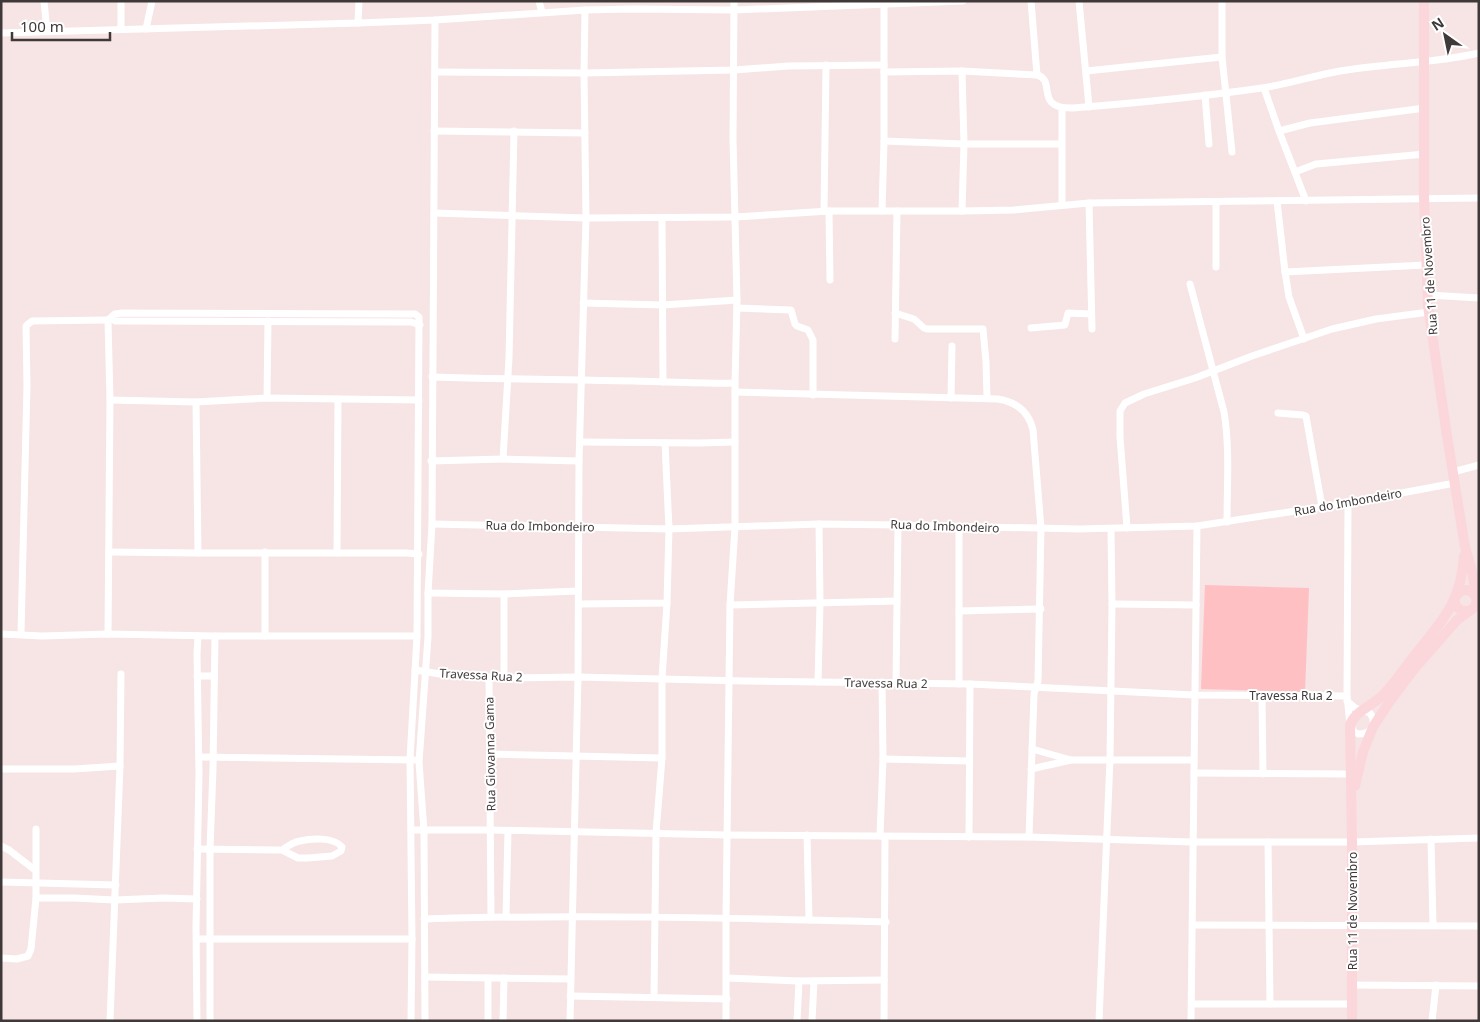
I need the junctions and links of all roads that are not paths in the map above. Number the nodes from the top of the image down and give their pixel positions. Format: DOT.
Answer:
graph roads {
  1 [pos="44,1"];
  2 [pos="121,1"];
  3 [pos="152,1"];
  4 [pos="360,1"];
  5 [pos="539,1"];
  6 [pos="734,1"];
  7 [pos="963,1"];
  8 [pos="1031,1"];
  9 [pos="1079,1"];
  10 [pos="1222,1"];
  11 [pos="1424,1"];
  12 [pos="920,2"];
  13 [pos="842,4"];
  14 [pos="633,5"];
  15 [pos="884,5"];
  16 [pos="585,10"];
  17 [pos="734,10"];
  18 [pos="542,12"];
  19 [pos="435,20"];
  20 [pos="358,23"];
  21 [pos="122,28"];
  22 [pos="146,29"];
  23 [pos="47,31"];
  24 [pos="1,33"];
  25 [pos="1479,53"];
  26 [pos="1222,57"];
  27 [pos="1425,61"];
  28 [pos="826,65"];
  29 [pos="884,69"];
  30 [pos="734,70"];
  31 [pos="962,71"];
  32 [pos="435,72"];
  33 [pos="1086,72"];
  34 [pos="584,73"];
  35 [pos="1037,75"];
  36 [pos="1264,88"];
  37 [pos="1227,93"];
  38 [pos="1205,95"];
  39 [pos="1089,107"];
  40 [pos="1425,108"];
  41 [pos="1062,109"];
  42 [pos="434,131"];
  43 [pos="514,131"];
  44 [pos="1279,131"];
  45 [pos="585,133"];
  46 [pos="884,141"];
  47 [pos="964,144"];
  48 [pos="1061,144"];
  49 [pos="1209,144"];
  50 [pos="1232,152"];
  51 [pos="1425,154"];
  52 [pos="1295,172"];
  53 [pos="1424,198"];
  54 [pos="1479,198"];
  55 [pos="1306,200"];
  56 [pos="1276,201"];
  57 [pos="1216,202"];
  58 [pos="1089,203"];
  59 [pos="1062,205"];
  60 [pos="826,211"];
  61 [pos="882,211"];
  62 [pos="897,211"];
  63 [pos="962,211"];
  64 [pos="434,213"];
  65 [pos="512,216"];
  66 [pos="736,217"];
  67 [pos="586,218"];
  68 [pos="662,218"];
  69 [pos="1426,265"];
  70 [pos="1216,267"];
  71 [pos="1285,272"];
  72 [pos="830,280"];
  73 [pos="1190,284"];
  74 [pos="1428,295"];
  75 [pos="1479,298"];
  76 [pos="582,303"];
  77 [pos="737,304"];
  78 [pos="663,305"];
  79 [pos="1429,312"];
  80 [pos="894,313"];
  81 [pos="1091,314"];
  82 [pos="110,319"];
  83 [pos="268,322"];
  84 [pos="420,325"];
  85 [pos="1031,328"];
  86 [pos="1092,329"];
  87 [pos="1304,339"];
  88 [pos="895,340"];
  89 [pos="952,346"];
  90 [pos="1213,371"];
  91 [pos="432,377"];
  92 [pos="508,380"];
  93 [pos="582,380"];
  94 [pos="663,382"];
  95 [pos="735,383"];
  96 [pos="735,392"];
  97 [pos="813,395"];
  98 [pos="267,398"];
  99 [pos="338,398"];
  100 [pos="951,398"];
  101 [pos="987,398"];
  102 [pos="110,400"];
  103 [pos="419,400"];
  104 [pos="196,402"];
  105 [pos="1278,413"];
  106 [pos="580,442"];
  107 [pos="735,442"];
  108 [pos="665,443"];
  109 [pos="503,459"];
  110 [pos="431,461"];
  111 [pos="579,461"];
  112 [pos="1479,465"];
  113 [pos="1453,472"];
  114 [pos="1454,482"];
  115 [pos="1348,503"];
  116 [pos="1322,507"];
  117 [pos="1227,522"];
  118 [pos="432,524"];
  119 [pos="819,524"];
  120 [pos="898,525"];
  121 [pos="578,526"];
  122 [pos="1197,526"];
  123 [pos="959,527"];
  124 [pos="735,528"];
  125 [pos="1042,528"];
  126 [pos="1127,528"];
  127 [pos="669,529"];
  128 [pos="1111,529"];
  129 [pos="1465,548"];
  130 [pos="109,552"];
  131 [pos="264,552"];
  132 [pos="198,553"];
  133 [pos="338,553"];
  134 [pos="419,554"];
  135 [pos="578,591"];
  136 [pos="428,593"];
  137 [pos="504,594"];
  138 [pos="1456,598"];
  139 [pos="898,601"];
  140 [pos="668,603"];
  141 [pos="820,603"];
  142 [pos="579,604"];
  143 [pos="1112,604"];
  144 [pos="1196,604"];
  145 [pos="730,605"];
  146 [pos="1475,606"];
  147 [pos="1041,609"];
  148 [pos="959,611"];
  149 [pos="1,634"];
  150 [pos="21,634"];
  151 [pos="108,634"];
  152 [pos="198,636"];
  153 [pos="215,636"];
  154 [pos="265,636"];
  155 [pos="418,636"];
  156 [pos="415,670"];
  157 [pos="426,672"];
  158 [pos="121,674"];
  159 [pos="197,676"];
  160 [pos="214,676"];
  161 [pos="578,677"];
  162 [pos="489,678"];
  163 [pos="504,678"];
  164 [pos="662,678"];
  165 [pos="729,681"];
  166 [pos="818,682"];
  167 [pos="882,682"];
  168 [pos="896,682"];
  169 [pos="959,684"];
  170 [pos="970,684"];
  171 [pos="1036,688"];
  172 [pos="1110,690"];
  173 [pos="1194,694"];
  174 [pos="1262,696"];
  175 [pos="1347,698"];
  176 [pos="1364,710"];
  177 [pos="1350,725"];
  178 [pos="1373,727"];
  179 [pos="1032,749"];
  180 [pos="490,754"];
  181 [pos="576,756"];
  182 [pos="199,757"];
  183 [pos="213,757"];
  184 [pos="662,758"];
  185 [pos="410,759"];
  186 [pos="883,759"];
  187 [pos="1110,759"];
  188 [pos="1071,760"];
  189 [pos="1194,760"];
  190 [pos="419,762"];
  191 [pos="969,762"];
  192 [pos="120,766"];
  193 [pos="1031,769"];
  194 [pos="1,770"];
  195 [pos="1194,773"];
  196 [pos="1263,774"];
  197 [pos="1350,774"];
  198 [pos="1351,802"];
  199 [pos="36,829"];
  200 [pos="411,830"];
  201 [pos="491,830"];
  202 [pos="424,831"];
  203 [pos="508,831"];
  204 [pos="573,832"];
  205 [pos="656,833"];
  206 [pos="727,835"];
  207 [pos="807,835"];
  208 [pos="883,836"];
  209 [pos="969,836"];
  210 [pos="1029,837"];
  211 [pos="1479,838"];
  212 [pos="1106,839"];
  213 [pos="1431,839"];
  214 [pos="1192,842"];
  215 [pos="1268,842"];
  216 [pos="1352,842"];
  217 [pos="1,846"];
  218 [pos="210,849"];
  219 [pos="197,850"];
  220 [pos="282,850"];
  221 [pos="35,870"];
  222 [pos="1,882"];
  223 [pos="36,882"];
  224 [pos="116,885"];
  225 [pos="36,898"];
  226 [pos="115,900"];
  227 [pos="197,900"];
  228 [pos="572,916"];
  229 [pos="655,916"];
  230 [pos="491,917"];
  231 [pos="506,917"];
  232 [pos="424,919"];
  233 [pos="726,919"];
  234 [pos="808,920"];
  235 [pos="886,922"];
  236 [pos="1192,925"];
  237 [pos="1433,925"];
  238 [pos="1269,926"];
  239 [pos="1352,926"];
  240 [pos="1479,926"];
  241 [pos="196,939"];
  242 [pos="412,939"];
  243 [pos="210,940"];
  244 [pos="1,958"];
  245 [pos="425,977"];
  246 [pos="488,978"];
  247 [pos="504,978"];
  248 [pos="727,978"];
  249 [pos="570,979"];
  250 [pos="884,980"];
  251 [pos="799,981"];
  252 [pos="814,981"];
  253 [pos="1352,985"];
  254 [pos="1436,985"];
  255 [pos="1479,986"];
  256 [pos="570,996"];
  257 [pos="654,997"];
  258 [pos="727,999"];
  259 [pos="1192,1004"];
  260 [pos="1270,1004"];
  261 [pos="1352,1004"];
  262 [pos="110,1021"];
  263 [pos="198,1021"];
  264 [pos="210,1021"];
  265 [pos="411,1021"];
  266 [pos="425,1021"];
  267 [pos="488,1021"];
  268 [pos="503,1021"];
  269 [pos="570,1021"];
  270 [pos="726,1021"];
  271 [pos="797,1021"];
  272 [pos="812,1021"];
  273 [pos="884,1021"];
  274 [pos="1099,1021"];
  275 [pos="1191,1021"];
  276 [pos="1352,1021"];
  277 [pos="1432,1021"];
  1 -- 23 [label="street"];
  2 -- 21 [label="street"];
  3 -- 22 [label="street"];
  4 -- 20 [label="street"];
  5 -- 18 [label="street"];
  6 -- 17 [label="street"];
  7 -- 12 [label="street"];
  8 -- 35 [label="street"];
  9 -- 33 [label="street"];
  10 -- 26 [label="street"];
  11 -- 27 [label="main road, Rua 11 de Novembro"];
  12 -- 15 [label="street"];
  13 -- 15 [label="street"];
  13 -- 17 [label="street"];
  14 -- 16 [label="street"];
  14 -- 17 [label="street"];
  15 -- 29 [label="street"];
  16 -- 18 [label="street"];
  16 -- 34 [label="street"];
  17 -- 30 [label="street"];
  18 -- 19 [label="street"];
  19 -- 20 [label="street"];
  19 -- 32 [label="street"];
  20 -- 22 [label="street"];
  21 -- 22 [label="street"];
  21 -- 23 [label="street"];
  23 -- 24 [label="street"];
  25 -- 27 [label="street"];
  26 -- 33 [label="street"];
  26 -- 37 [label="street"];
  27 -- 36 [label="street"];
  27 -- 40 [label="main road, Rua 11 de Novembro"];
  28 -- 29 [label="street"];
  28 -- 30 [label="street"];
  28 -- 60 [label="street"];
  29 -- 31 [label="street"];
  29 -- 46 [label="street"];
  30 -- 34 [label="street"];
  30 -- 66 [label="street"];
  31 -- 35 [label="street"];
  31 -- 47 [label="street"];
  32 -- 34 [label="street"];
  32 -- 42 [label="street"];
  33 -- 39 [label="street"];
  34 -- 45 [label="street"];
  35 -- 41 [label="street"];
  36 -- 37 [label="street"];
  36 -- 44 [label="street"];
  37 -- 38 [label="street"];
  37 -- 50 [label="street"];
  38 -- 39 [label="street"];
  38 -- 49 [label="street"];
  39 -- 41 [label="street"];
  40 -- 44 [label="street"];
  40 -- 51 [label="main road, Rua 11 de Novembro"];
  41 -- 48 [label="street"];
  42 -- 43 [label="street"];
  42 -- 64 [label="street"];
  43 -- 45 [label="street"];
  43 -- 65 [label="street"];
  44 -- 52 [label="street"];
  45 -- 67 [label="street"];
  46 -- 47 [label="street"];
  46 -- 61 [label="street"];
  47 -- 48 [label="street"];
  47 -- 63 [label="street"];
  48 -- 59 [label="street"];
  51 -- 52 [label="street"];
  51 -- 53 [label="main road, Rua 11 de Novembro"];
  52 -- 55 [label="street"];
  53 -- 54 [label="street"];
  53 -- 55 [label="street"];
  53 -- 69 [label="main road, Rua 11 de Novembro"];
  55 -- 56 [label="street"];
  56 -- 57 [label="street"];
  56 -- 71 [label="street"];
  57 -- 58 [label="street"];
  57 -- 70 [label="street"];
  58 -- 59 [label="street"];
  58 -- 81 [label="street"];
  59 -- 63 [label="street"];
  60 -- 61 [label="street"];
  60 -- 66 [label="street"];
  60 -- 72 [label="street"];
  61 -- 62 [label="street"];
  62 -- 63 [label="street"];
  62 -- 80 [label="street"];
  64 -- 65 [label="street"];
  64 -- 91 [label="street"];
  65 -- 67 [label="street"];
  65 -- 92 [label="street"];
  66 -- 68 [label="street"];
  66 -- 77 [label="street"];
  67 -- 68 [label="street"];
  67 -- 76 [label="street"];
  68 -- 78 [label="street"];
  69 -- 71 [label="street"];
  69 -- 74 [label="main road, Rua 11 de Novembro"];
  71 -- 87 [label="street"];
  73 -- 90 [label="street"];
  74 -- 75 [label="street"];
  74 -- 79 [label="main road, Rua 11 de Novembro"];
  76 -- 78 [label="street"];
  76 -- 93 [label="street"];
  77 -- 78 [label="street"];
  77 -- 95 [label="street"];
  77 -- 97 [label="street"];
  78 -- 94 [label="street"];
  79 -- 87 [label="street"];
  79 -- 113 [label="main road, Rua 11 de Novembro"];
  80 -- 88 [label="street"];
  80 -- 101 [label="street"];
  81 -- 85 [label="street"];
  81 -- 86 [label="street"];
  82 -- 83 [label="street"];
  82 -- 84 [label="street"];
  82 -- 102 [label="street"];
  82 -- 150 [label="street"];
  83 -- 84 [label="street"];
  83 -- 98 [label="street"];
  84 -- 103 [label="street"];
  87 -- 90 [label="street"];
  89 -- 100 [label="street"];
  90 -- 117 [label="street"];
  90 -- 126 [label="street"];
  91 -- 92 [label="street"];
  91 -- 110 [label="street"];
  92 -- 93 [label="street"];
  92 -- 109 [label="street"];
  93 -- 94 [label="street"];
  93 -- 106 [label="street"];
  94 -- 95 [label="street"];
  95 -- 96 [label="street"];
  96 -- 97 [label="street"];
  96 -- 107 [label="street"];
  97 -- 100 [label="street"];
  98 -- 99 [label="street"];
  98 -- 104 [label="street"];
  99 -- 103 [label="street"];
  99 -- 133 [label="street"];
  100 -- 101 [label="street"];
  101 -- 125 [label="street"];
  102 -- 104 [label="street"];
  102 -- 130 [label="street"];
  103 -- 134 [label="street"];
  104 -- 132 [label="street"];
  105 -- 116 [label="street"];
  106 -- 108 [label="street"];
  106 -- 111 [label="street"];
  107 -- 108 [label="street"];
  107 -- 124 [label="street"];
  108 -- 127 [label="street"];
  109 -- 110 [label="street"];
  109 -- 111 [label="street"];
  110 -- 118 [label="street"];
  111 -- 121 [label="street"];
  112 -- 113 [label="street"];
  113 -- 114 [label="main road, Rua 11 de Novembro"];
  114 -- 115 [label="street, Rua do Imbondeiro"];
  114 -- 129 [label="main road, Rua 11 de Novembro"];
  115 -- 116 [label="street, Rua do Imbondeiro"];
  115 -- 175 [label="street"];
  116 -- 117 [label="street, Rua do Imbondeiro"];
  117 -- 122 [label="street, Rua do Imbondeiro"];
  118 -- 121 [label="street, Rua do Imbondeiro"];
  118 -- 136 [label="street"];
  119 -- 120 [label="street, Rua do Imbondeiro"];
  119 -- 124 [label="street, Rua do Imbondeiro"];
  119 -- 141 [label="street"];
  120 -- 123 [label="street, Rua do Imbondeiro"];
  120 -- 139 [label="street"];
  121 -- 127 [label="street, Rua do Imbondeiro"];
  121 -- 135 [label="street"];
  122 -- 126 [label="street, Rua do Imbondeiro"];
  122 -- 144 [label="street"];
  123 -- 125 [label="street, Rua do Imbondeiro"];
  123 -- 148 [label="street"];
  124 -- 127 [label="street, Rua do Imbondeiro"];
  124 -- 145 [label="street"];
  125 -- 128 [label="street, Rua do Imbondeiro"];
  125 -- 147 [label="street"];
  126 -- 128 [label="street, Rua do Imbondeiro"];
  127 -- 140 [label="street"];
  128 -- 143 [label="street"];
  129 -- 138 [label="main road, Rua 11 de Novembro"];
  129 -- 146 [label="main road, Rua 11 de Novembro"];
  130 -- 132 [label="street"];
  130 -- 151 [label="street"];
  131 -- 132 [label="street"];
  131 -- 133 [label="street"];
  131 -- 154 [label="street"];
  133 -- 134 [label="street"];
  134 -- 155 [label="street"];
  135 -- 137 [label="street"];
  135 -- 142 [label="street"];
  136 -- 137 [label="street"];
  136 -- 157 [label="street"];
  137 -- 163 [label="street"];
  138 -- 146 [label="main road"];
  138 -- 146 [label="main road"];
  138 -- 176 [label="main road, Rua 11 de Novembro"];
  139 -- 141 [label="street"];
  139 -- 168 [label="street"];
  140 -- 142 [label="street"];
  140 -- 164 [label="street"];
  141 -- 145 [label="street"];
  141 -- 166 [label="street"];
  142 -- 161 [label="street"];
  143 -- 144 [label="street"];
  143 -- 172 [label="street"];
  144 -- 173 [label="street"];
  145 -- 165 [label="street"];
  146 -- 178 [label="main road, Rua 11 de Novembro"];
  147 -- 148 [label="street"];
  147 -- 171 [label="street"];
  148 -- 169 [label="street"];
  149 -- 150 [label="street"];
  150 -- 151 [label="street"];
  151 -- 152 [label="street"];
  152 -- 153 [label="street"];
  152 -- 159 [label="street"];
  153 -- 154 [label="street"];
  153 -- 160 [label="street"];
  154 -- 155 [label="street"];
  155 -- 156 [label="street"];
  156 -- 157 [label="street, Travessa Rua 2"];
  156 -- 185 [label="street"];
  157 -- 162 [label="street, Travessa Rua 2"];
  157 -- 190 [label="street"];
  158 -- 192 [label="street"];
  159 -- 160 [label="street"];
  159 -- 182 [label="street"];
  160 -- 183 [label="street"];
  161 -- 163 [label="street, Travessa Rua 2"];
  161 -- 164 [label="street, Travessa Rua 2"];
  161 -- 181 [label="street"];
  162 -- 163 [label="street, Travessa Rua 2"];
  162 -- 180 [label="street, Rua Giovanna Gama"];
  164 -- 165 [label="street, Travessa Rua 2"];
  164 -- 184 [label="street"];
  165 -- 166 [label="street, Travessa Rua 2"];
  165 -- 206 [label="street"];
  166 -- 167 [label="street, Travessa Rua 2"];
  167 -- 168 [label="street, Travessa Rua 2"];
  167 -- 186 [label="street"];
  168 -- 169 [label="street, Travessa Rua 2"];
  169 -- 170 [label="street, Travessa Rua 2"];
  170 -- 171 [label="street, Travessa Rua 2"];
  170 -- 191 [label="street"];
  171 -- 172 [label="street, Travessa Rua 2"];
  171 -- 179 [label="street"];
  172 -- 173 [label="street, Travessa Rua 2"];
  172 -- 187 [label="street"];
  173 -- 174 [label="street, Travessa Rua 2"];
  173 -- 189 [label="street"];
  174 -- 175 [label="street, Travessa Rua 2"];
  174 -- 196 [label="street"];
  175 -- 176 [label="street"];
  175 -- 177 [label="street"];
  176 -- 177 [label="main road, Rua 11 de Novembro"];
  176 -- 178 [label="street"];
  177 -- 178 [label="street"];
  177 -- 197 [label="main road, Rua 11 de Novembro"];
  178 -- 198 [label="main road, Rua 11 de Novembro"];
  179 -- 188 [label="street"];
  179 -- 193 [label="street"];
  180 -- 181 [label="street"];
  180 -- 201 [label="street, Rua Giovanna Gama"];
  181 -- 184 [label="street"];
  181 -- 204 [label="street"];
  182 -- 183 [label="street"];
  182 -- 219 [label="street"];
  183 -- 185 [label="street"];
  183 -- 218 [label="street"];
  184 -- 205 [label="street"];
  185 -- 190 [label="street"];
  185 -- 200 [label="street"];
  186 -- 191 [label="street"];
  186 -- 208 [label="street"];
  187 -- 188 [label="street"];
  187 -- 189 [label="street"];
  187 -- 212 [label="street"];
  188 -- 193 [label="street"];
  189 -- 195 [label="street"];
  190 -- 202 [label="street"];
  191 -- 209 [label="street"];
  192 -- 194 [label="street"];
  192 -- 224 [label="street"];
  193 -- 210 [label="street"];
  195 -- 196 [label="street"];
  195 -- 214 [label="street"];
  196 -- 197 [label="street"];
  197 -- 198 [label="main road, Rua 11 de Novembro"];
  198 -- 216 [label="main road, Rua 11 de Novembro"];
  199 -- 221 [label="street"];
  200 -- 202 [label="street"];
  200 -- 242 [label="street"];
  201 -- 202 [label="street"];
  201 -- 203 [label="street"];
  201 -- 230 [label="street, Rua Giovanna Gama"];
  202 -- 232 [label="street"];
  203 -- 204 [label="street"];
  203 -- 231 [label="street"];
  204 -- 205 [label="street"];
  204 -- 228 [label="street"];
  205 -- 206 [label="street"];
  205 -- 229 [label="street"];
  206 -- 207 [label="street"];
  206 -- 233 [label="street"];
  207 -- 208 [label="street"];
  207 -- 234 [label="street"];
  208 -- 209 [label="street"];
  208 -- 235 [label="street"];
  209 -- 210 [label="street"];
  210 -- 212 [label="street"];
  211 -- 213 [label="street"];
  212 -- 214 [label="street"];
  212 -- 274 [label="street"];
  213 -- 216 [label="street"];
  213 -- 237 [label="street"];
  214 -- 215 [label="street"];
  214 -- 236 [label="street"];
  215 -- 216 [label="street"];
  215 -- 238 [label="street"];
  216 -- 239 [label="main road, Rua 11 de Novembro"];
  217 -- 221 [label="street"];
  218 -- 219 [label="street"];
  218 -- 220 [label="street"];
  218 -- 243 [label="street"];
  219 -- 227 [label="street"];
  220 -- 220 [label="street"];
  221 -- 223 [label="street"];
  222 -- 223 [label="street"];
  223 -- 224 [label="street"];
  223 -- 225 [label="street"];
  224 -- 226 [label="street"];
  225 -- 226 [label="street"];
  225 -- 244 [label="street"];
  226 -- 227 [label="street"];
  226 -- 262 [label="street"];
  227 -- 241 [label="street"];
  228 -- 229 [label="street"];
  228 -- 231 [label="street"];
  228 -- 249 [label="street"];
  229 -- 233 [label="street"];
  229 -- 257 [label="street"];
  230 -- 231 [label="street"];
  230 -- 232 [label="street"];
  232 -- 245 [label="street"];
  233 -- 234 [label="street"];
  233 -- 248 [label="street"];
  234 -- 235 [label="street"];
  235 -- 250 [label="street"];
  236 -- 238 [label="street"];
  236 -- 259 [label="street"];
  237 -- 239 [label="street"];
  237 -- 240 [label="street"];
  238 -- 239 [label="street"];
  238 -- 260 [label="street"];
  239 -- 253 [label="main road, Rua 11 de Novembro"];
  241 -- 243 [label="street"];
  241 -- 263 [label="street"];
  242 -- 243 [label="street"];
  242 -- 265 [label="street"];
  243 -- 264 [label="street"];
  245 -- 246 [label="street"];
  245 -- 266 [label="street"];
  246 -- 247 [label="street"];
  246 -- 267 [label="street"];
  247 -- 249 [label="street"];
  247 -- 268 [label="street"];
  248 -- 251 [label="street"];
  248 -- 258 [label="street"];
  249 -- 256 [label="street"];
  250 -- 252 [label="street"];
  250 -- 273 [label="street"];
  251 -- 252 [label="street"];
  251 -- 271 [label="street"];
  252 -- 272 [label="street"];
  253 -- 254 [label="street"];
  253 -- 261 [label="main road, Rua 11 de Novembro"];
  254 -- 255 [label="street"];
  254 -- 277 [label="street"];
  256 -- 257 [label="street"];
  256 -- 269 [label="street"];
  257 -- 258 [label="street"];
  258 -- 270 [label="street"];
  259 -- 260 [label="street"];
  259 -- 275 [label="street"];
  260 -- 261 [label="street"];
  261 -- 276 [label="main road, Rua 11 de Novembro"];
}
